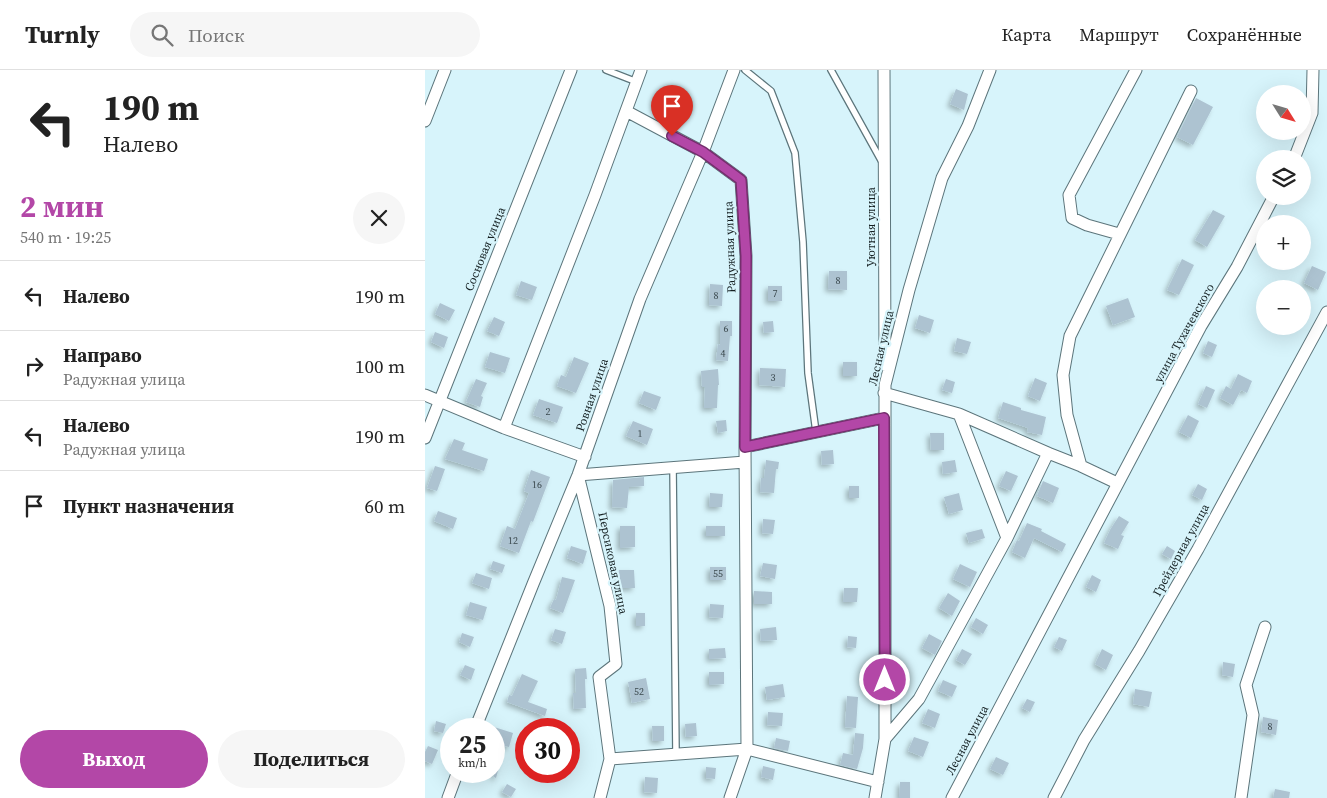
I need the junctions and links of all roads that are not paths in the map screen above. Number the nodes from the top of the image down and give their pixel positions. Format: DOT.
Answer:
graph roads {
  1 [pos="445,70"];
  2 [pos="571,70"];
  3 [pos="606,70"];
  4 [pos="641,70"];
  5 [pos="734,70"];
  6 [pos="745,70"];
  7 [pos="831,70"];
  8 [pos="884,70"];
  9 [pos="990,70"];
  10 [pos="1136,70"];
  11 [pos="1313,70"];
  12 [pos="637,82"];
  13 [pos="1191,91"];
  14 [pos="626,111"];
  15 [pos="425,121"];
  16 [pos="1298,150"];
  17 [pos="703,152"];
  18 [pos="885,166"];
  19 [pos="1269,205"];
  20 [pos="1119,234"];
  21 [pos="1327,312"];
  22 [pos="885,389"];
  23 [pos="425,395"];
  24 [pos="440,401"];
  25 [pos="959,414"];
  26 [pos="884,418"];
  27 [pos="504,428"];
  28 [pos="816,432"];
  29 [pos="425,438"];
  30 [pos="745,447"];
  31 [pos="1048,453"];
  32 [pos="585,457"];
  33 [pos="745,462"];
  34 [pos="1081,466"];
  35 [pos="673,467"];
  36 [pos="578,475"];
  37 [pos="1117,483"];
  38 [pos="1007,538"];
  39 [pos="1265,627"];
  40 [pos="479,718"];
  41 [pos="885,740"];
  42 [pos="747,749"];
  43 [pos="676,754"];
  44 [pos="610,759"];
  45 [pos="878,782"];
  46 [pos="454,783"];
  47 [pos="448,798"];
  48 [pos="600,798"];
  49 [pos="730,798"];
  50 [pos="875,798"];
  51 [pos="952,798"];
  52 [pos="1054,798"];
  53 [pos="1241,798"];
  1 -- 15 [label="street"];
  2 -- 24 [label="street, Сосновая улица"];
  3 -- 12 [label="lane"];
  4 -- 12 [label="street"];
  5 -- 17 [label="street, Ровная улица"];
  6 -- 28 [label="lane"];
  7 -- 18 [label="lane"];
  8 -- 18 [label="street, Уютная улица"];
  9 -- 22 [label="street, Лесная улица"];
  10 -- 20 [label="street"];
  11 -- 16 [label="street"];
  12 -- 14 [label="street"];
  13 -- 20 [label="street"];
  14 -- 17 [label="street, Радужная улица"];
  14 -- 27 [label="street"];
  17 -- 30 [label="street, Радужная улица"];
  17 -- 32 [label="street, Ровная улица"];
  18 -- 22 [label="street, Уютная улица"];
  19 -- 37 [label="street, улица Тухачевского"];
  20 -- 34 [label="street"];
  21 -- 52 [label="street, Грейдерная улица"];
  22 -- 25 [label="street"];
  22 -- 26 [label="street, Лесная улица"];
  23 -- 24 [label="street"];
  24 -- 27 [label="street"];
  24 -- 29 [label="street, Сосновая улица"];
  25 -- 31 [label="street"];
  25 -- 38 [label="street"];
  26 -- 28 [label="street"];
  26 -- 41 [label="street, Лесная улица"];
  27 -- 32 [label="street"];
  28 -- 30 [label="street"];
  30 -- 33 [label="street"];
  31 -- 34 [label="street"];
  31 -- 38 [label="street"];
  32 -- 36 [label="street, Ровная улица"];
  33 -- 35 [label="street"];
  33 -- 42 [label="street"];
  34 -- 37 [label="street"];
  35 -- 36 [label="street"];
  35 -- 43 [label="lane"];
  36 -- 40 [label="street, Ровная улица"];
  36 -- 44 [label="street, Персиковая улица"];
  37 -- 51 [label="street, Лесная улица"];
  38 -- 41 [label="street"];
  39 -- 53 [label="street"];
  41 -- 45 [label="street, Лесная улица"];
  42 -- 43 [label="street"];
  42 -- 45 [label="street"];
  42 -- 49 [label="street"];
  43 -- 44 [label="street"];
  44 -- 48 [label="street, Персиковая улица"];
  45 -- 50 [label="street, Лесная улица"];
  46 -- 47 [label="street"];
}
